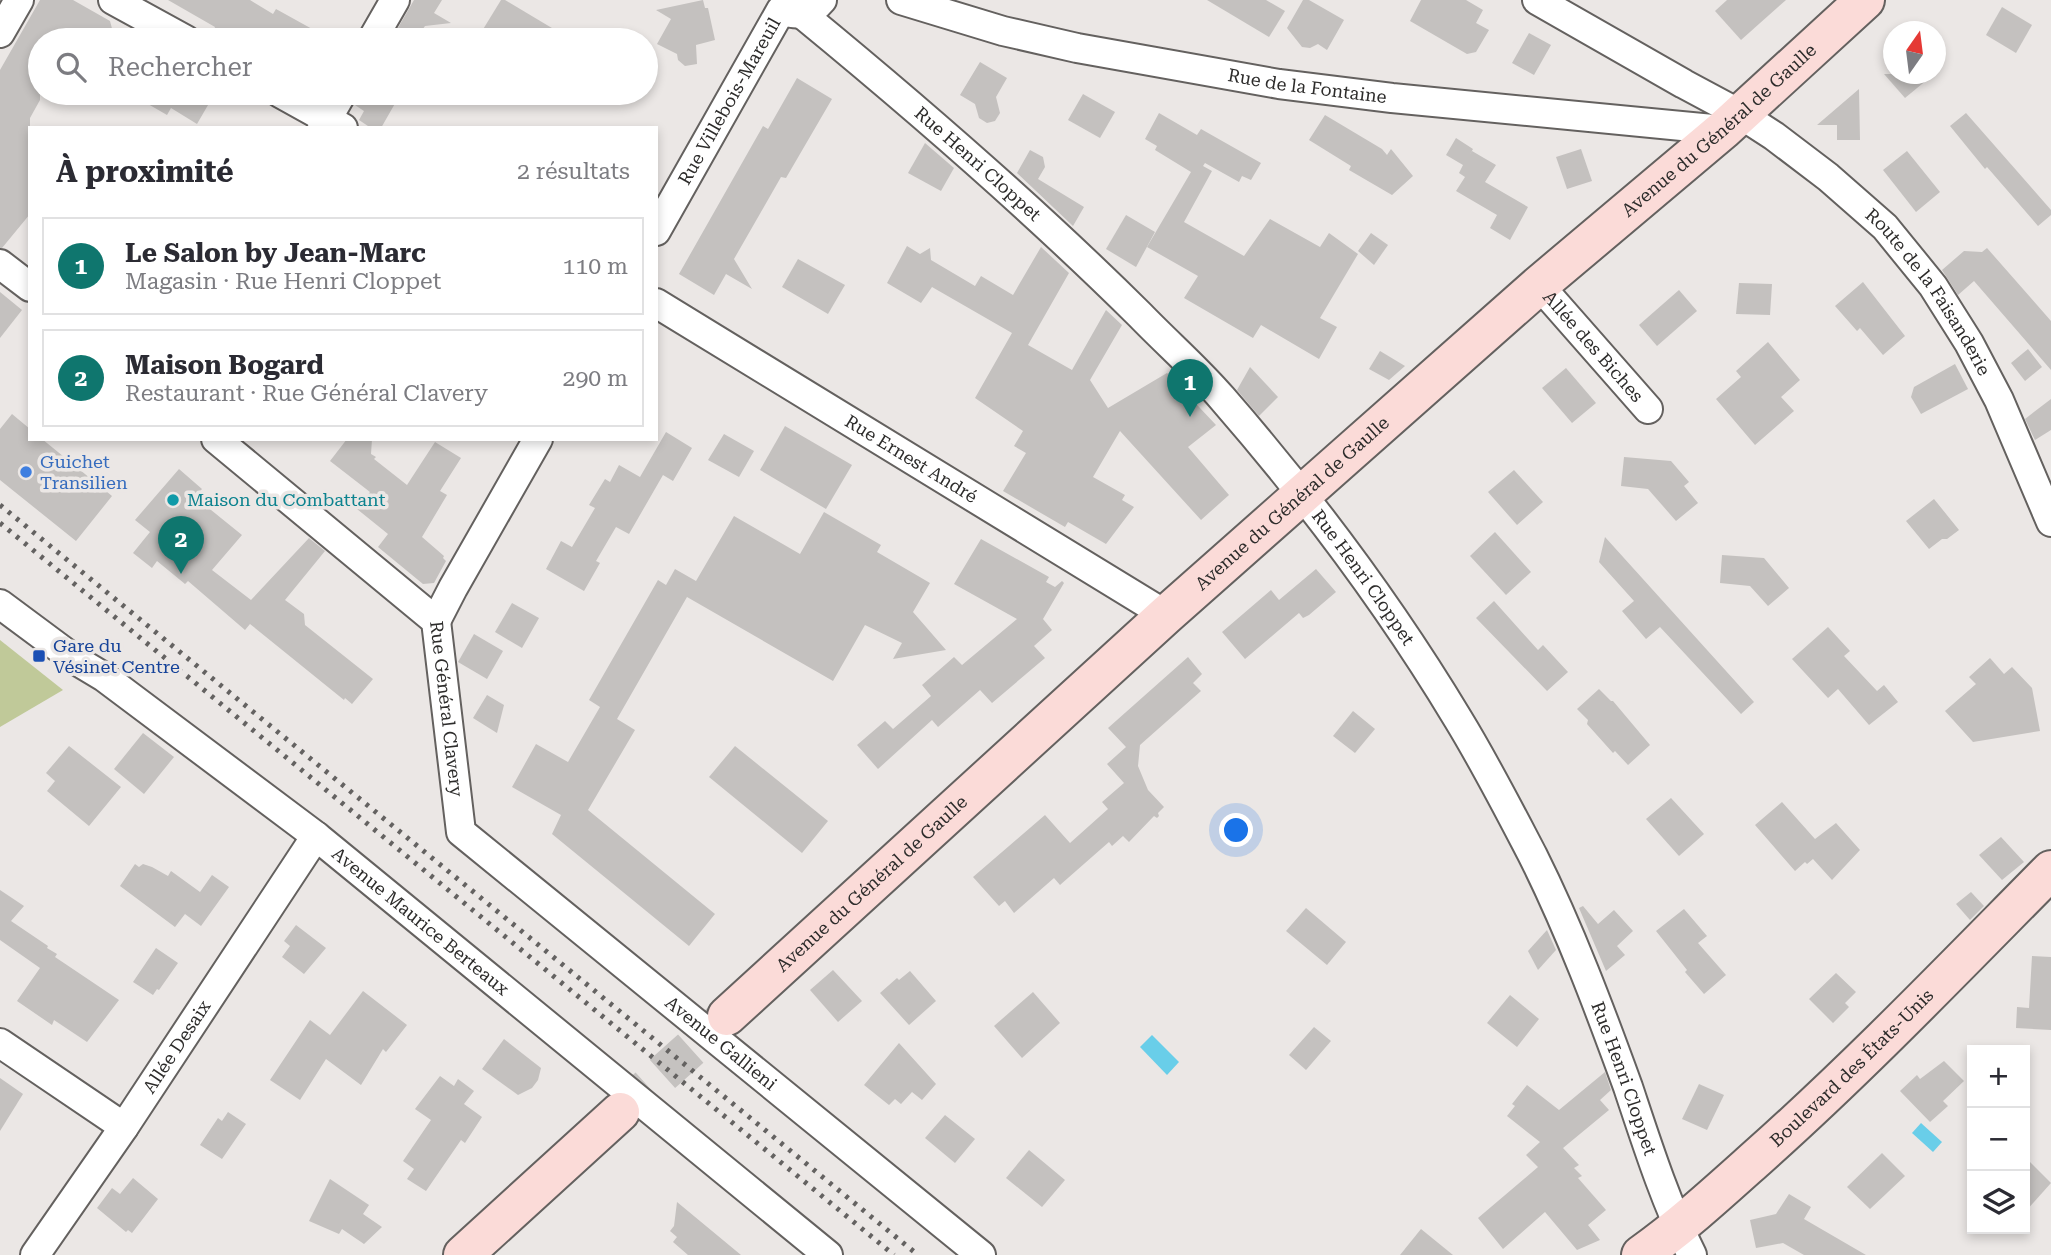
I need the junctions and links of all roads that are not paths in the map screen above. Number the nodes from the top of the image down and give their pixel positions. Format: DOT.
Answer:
graph roads {
  1 [pos="19,0"];
  2 [pos="113,0"];
  3 [pos="395,0"];
  4 [pos="901,0"];
  5 [pos="1537,0"];
  6 [pos="1865,0"];
  7 [pos="794,6"];
  8 [pos="164,28"];
  9 [pos="379,28"];
  10 [pos="0,33"];
  11 [pos="299,105"];
  12 [pos="338,105"];
  13 [pos="1731,122"];
  14 [pos="331,125"];
  15 [pos="658,228"];
  16 [pos="0,264"];
  17 [pos="28,285"];
  18 [pos="1539,285"];
  19 [pos="658,304"];
  20 [pos="1648,409"];
  21 [pos="217,441"];
  22 [pos="537,441"];
  23 [pos="1301,495"];
  24 [pos="2051,522"];
  25 [pos="0,604"];
  26 [pos="1166,615"];
  27 [pos="436,621"];
  28 [pos="461,832"];
  29 [pos="316,836"];
  30 [pos="2051,870"];
  31 [pos="727,1016"];
  32 [pos="0,1043"];
  33 [pos="620,1112"];
  34 [pos="124,1127"];
  35 [pos="1684,1241"];
  36 [pos="35,1255"];
  37 [pos="463,1255"];
  38 [pos="828,1255"];
  39 [pos="981,1255"];
  40 [pos="1642,1255"];
  1 -- 10 [label="street"];
  2 -- 8 [label="street"];
  3 -- 9 [label="street"];
  4 -- 13 [label="street, Rue de la Fontaine"];
  5 -- 13 [label="street, Route de la Faisanderie"];
  6 -- 13 [label="street, Avenue du Général de Gaulle"];
  7 -- 15 [label="street, Rue Villebois-Mareuil"];
  7 -- 23 [label="street, Rue Henri Cloppet"];
  11 -- 14 [label="street"];
  12 -- 14 [label="street"];
  13 -- 18 [label="street, Avenue du Général de Gaulle"];
  13 -- 24 [label="street, Route de la Faisanderie"];
  16 -- 17 [label="street"];
  18 -- 20 [label="street, Allée des Biches"];
  18 -- 23 [label="street, Avenue du Général de Gaulle"];
  19 -- 26 [label="street, Rue Ernest André"];
  21 -- 27 [label="street, Rue Général Clavery"];
  22 -- 27 [label="street"];
  23 -- 26 [label="street, Avenue du Général de Gaulle"];
  23 -- 35 [label="street, Rue Henri Cloppet"];
  25 -- 29 [label="street, Avenue Maurice Berteaux"];
  26 -- 31 [label="street, Avenue du Général de Gaulle"];
  27 -- 28 [label="street, Rue Général Clavery"];
  28 -- 39 [label="street, Avenue Gallieni"];
  29 -- 34 [label="street, Allée Desaix"];
  29 -- 38 [label="street, Avenue Maurice Berteaux"];
  30 -- 35 [label="street, Boulevard des États-Unis"];
  32 -- 34 [label="street"];
  33 -- 37 [label="street"];
  34 -- 36 [label="street, Allée Desaix"];
  35 -- 40 [label="street, Boulevard des États-Unis"];
}
